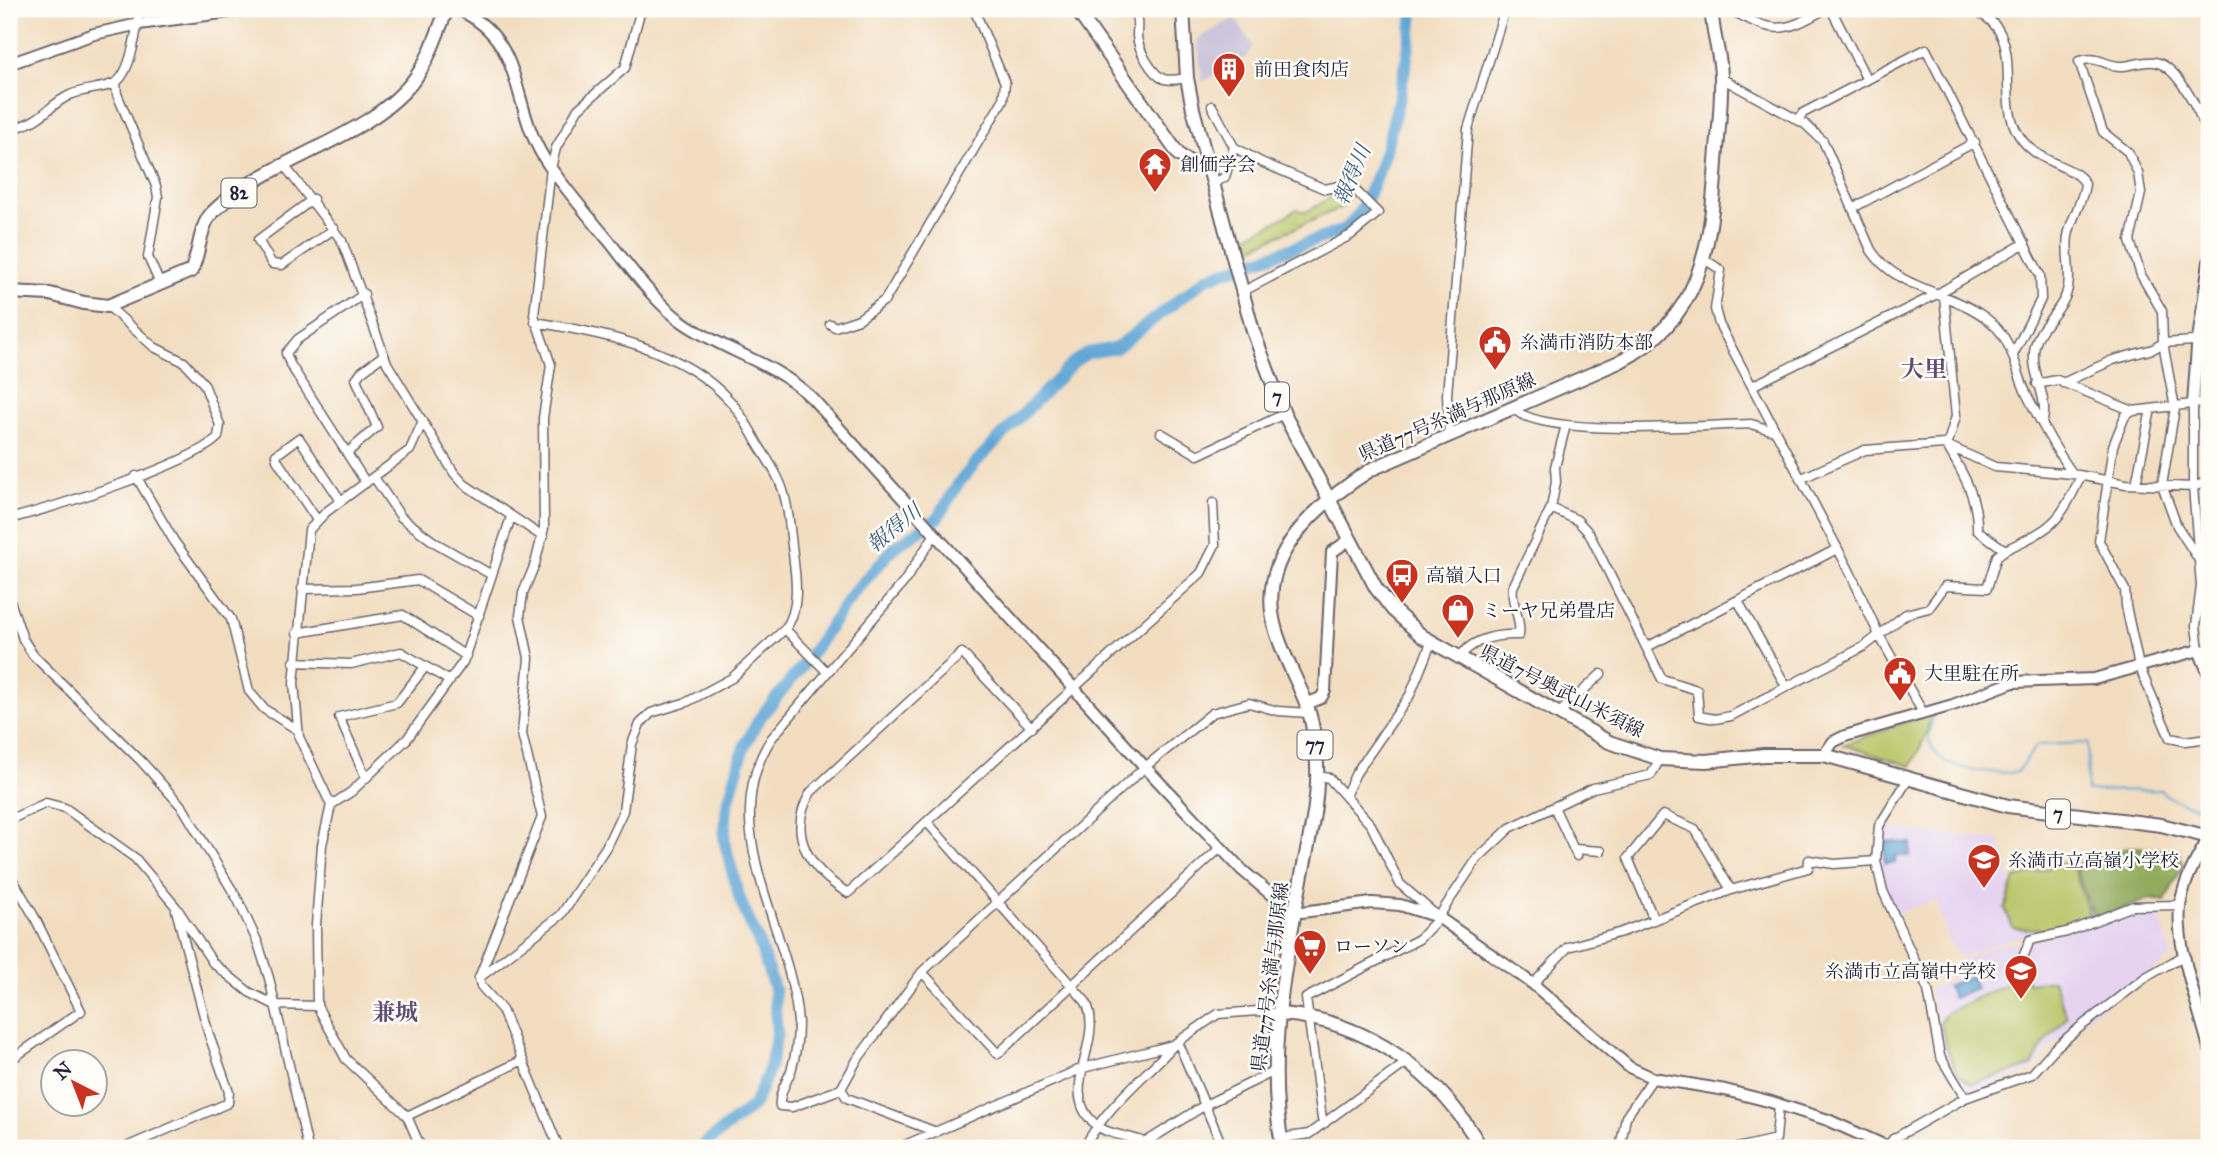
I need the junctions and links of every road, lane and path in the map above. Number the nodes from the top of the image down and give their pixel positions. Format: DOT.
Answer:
graph roads {
  1 [pos="138,9"];
  2 [pos="253,9"];
  3 [pos="447,9"];
  4 [pos="457,9"];
  5 [pos="641,9"];
  6 [pos="974,9"];
  7 [pos="1076,9"];
  8 [pos="1133,9"];
  9 [pos="1183,9"];
  10 [pos="1505,9"];
  11 [pos="1712,9"];
  12 [pos="1729,9"];
  13 [pos="1825,9"];
  14 [pos="1831,9"];
  15 [pos="1997,9"];
  16 [pos="2177,9"];
  17 [pos="1974,10"];
  18 [pos="2209,15"];
  19 [pos="139,24"];
  20 [pos="9,64"];
  21 [pos="1187,78"];
  22 [pos="1721,78"];
  23 [pos="1867,80"];
  24 [pos="116,83"];
  25 [pos="1212,106"];
  26 [pos="1798,120"];
  27 [pos="9,129"];
  28 [pos="2209,136"];
  29 [pos="1975,142"];
  30 [pos="1234,147"];
  31 [pos="1207,162"];
  32 [pos="284,164"];
  33 [pos="551,168"];
  34 [pos="1213,184"];
  35 [pos="313,199"];
  36 [pos="1853,208"];
  37 [pos="334,229"];
  38 [pos="2025,243"];
  39 [pos="1704,260"];
  40 [pos="2209,262"];
  41 [pos="160,284"];
  42 [pos="1241,289"];
  43 [pos="9,292"];
  44 [pos="364,294"];
  45 [pos="1942,294"];
  46 [pos="108,306"];
  47 [pos="535,322"];
  48 [pos="830,324"];
  49 [pos="2203,340"];
  50 [pos="2163,343"];
  51 [pos="384,355"];
  52 [pos="2012,358"];
  53 [pos="2063,383"];
  54 [pos="2037,384"];
  55 [pos="1752,386"];
  56 [pos="2209,402"];
  57 [pos="2193,404"];
  58 [pos="1513,408"];
  59 [pos="2175,408"];
  60 [pos="2151,409"];
  61 [pos="2133,411"];
  62 [pos="1284,414"];
  63 [pos="2043,420"];
  64 [pos="423,421"];
  65 [pos="1566,425"];
  66 [pos="1774,431"];
  67 [pos="1161,433"];
  68 [pos="1449,435"];
  69 [pos="1947,446"];
  70 [pos="347,453"];
  71 [pos="2077,475"];
  72 [pos="136,476"];
  73 [pos="374,477"];
  74 [pos="1800,480"];
  75 [pos="2209,481"];
  76 [pos="2108,482"];
  77 [pos="366,483"];
  78 [pos="2136,484"];
  79 [pos="2162,485"];
  80 [pos="2193,486"];
  81 [pos="341,500"];
  82 [pos="1213,503"];
  83 [pos="1330,503"];
  84 [pos="1551,508"];
  85 [pos="511,517"];
  86 [pos="9,519"];
  87 [pos="317,520"];
  88 [pos="935,534"];
  89 [pos="542,537"];
  90 [pos="1349,540"];
  91 [pos="1837,549"];
  92 [pos="2005,550"];
  93 [pos="2199,560"];
  94 [pos="490,574"];
  95 [pos="2205,585"];
  96 [pos="302,589"];
  97 [pos="9,597"];
  98 [pos="1738,601"];
  99 [pos="479,616"];
  100 [pos="786,630"];
  101 [pos="297,633"];
  102 [pos="1879,635"];
  103 [pos="1431,642"];
  104 [pos="1647,647"];
  105 [pos="2204,650"];
  106 [pos="466,656"];
  107 [pos="1458,659"];
  108 [pos="295,662"];
  109 [pos="2139,666"];
  110 [pos="425,667"];
  111 [pos="825,670"];
  112 [pos="1601,674"];
  113 [pos="2209,675"];
  114 [pos="450,681"];
  115 [pos="1786,686"];
  116 [pos="1074,690"];
  117 [pos="1308,709"];
  118 [pos="1922,711"];
  119 [pos="1558,714"];
  120 [pos="1032,728"];
  121 [pos="298,730"];
  122 [pos="2209,738"];
  123 [pos="1824,755"];
  124 [pos="1660,759"];
  125 [pos="1145,767"];
  126 [pos="1317,776"];
  127 [pos="366,778"];
  128 [pos="1909,778"];
  129 [pos="1345,796"];
  130 [pos="331,805"];
  131 [pos="1554,807"];
  132 [pos="9,820"];
  133 [pos="927,822"];
  134 [pos="2209,837"];
  135 [pos="1220,848"];
  136 [pos="1601,851"];
  137 [pos="1876,861"];
  138 [pos="9,873"];
  139 [pos="1731,890"];
  140 [pos="999,901"];
  141 [pos="2180,905"];
  142 [pos="176,907"];
  143 [pos="1295,911"];
  144 [pos="1438,917"];
  145 [pos="1654,920"];
  146 [pos="2185,955"];
  147 [pos="922,972"];
  148 [pos="2016,975"];
  149 [pos="479,978"];
  150 [pos="1533,984"];
  151 [pos="1072,986"];
  152 [pos="275,1005"];
  153 [pos="317,1006"];
  154 [pos="1281,1014"];
  155 [pos="1309,1017"];
  156 [pos="1176,1044"];
  157 [pos="2209,1048"];
  158 [pos="523,1060"];
  159 [pos="9,1061"];
  160 [pos="1407,1062"];
  161 [pos="1083,1068"];
  162 [pos="1277,1070"];
  163 [pos="1653,1078"];
  164 [pos="841,1089"];
  165 [pos="1965,1098"];
  166 [pos="1779,1104"];
  167 [pos="1205,1105"];
  168 [pos="407,1116"];
  169 [pos="1325,1123"];
  170 [pos="1096,1126"];
  171 [pos="936,1132"];
  172 [pos="1146,1142"];
  173 [pos="1282,1145"];
  174 [pos="1889,1147"];
  175 [pos="124,1148"];
  176 [pos="308,1148"];
  177 [pos="421,1148"];
  178 [pos="559,1148"];
  179 [pos="898,1148"];
  180 [pos="1084,1148"];
  181 [pos="1154,1148"];
  182 [pos="1223,1148"];
  183 [pos="1269,1148"];
  184 [pos="1481,1148"];
  185 [pos="1620,1148"];
  186 [pos="1737,1148"];
  1 -- 19 [label="street"];
  2 -- 19 [label="street"];
  3 -- 32 [label="main road, 82"];
  4 -- 33 [label="street"];
  5 -- 33 [label="street"];
  6 -- 48 [label="street"];
  7 -- 31 [label="main road"];
  8 -- 21 [label="street"];
  9 -- 21 [label="main road, 県道7号奥武山米須線 / 7"];
  10 -- 68 [label="street"];
  11 -- 22 [label="main road, 県道77号糸満与那原線 / 77"];
  12 -- 13 [label="street"];
  14 -- 23 [label="street"];
  15 -- 17 [label="street"];
  16 -- 18 [label="street"];
  17 -- 54 [label="street"];
  19 -- 20 [label="street"];
  19 -- 24 [label="street"];
  21 -- 31 [label="main road, 県道7号奥武山米須線 / 7"];
  22 -- 26 [label="street"];
  22 -- 39 [label="main road, 県道77号糸満与那原線 / 77"];
  23 -- 26 [label="street"];
  23 -- 29 [label="street"];
  24 -- 27 [label="street"];
  24 -- 41 [label="street"];
  25 -- 30 [label="street"];
  26 -- 36 [label="street"];
  28 -- 50 [label="street"];
  29 -- 36 [label="street"];
  29 -- 38 [label="street"];
  30 -- 34 [label="street"];
  30 -- 42 [label="street"];
  31 -- 34 [label="main road, 県道7号奥武山米須線 / 7"];
  32 -- 35 [label="street"];
  32 -- 41 [label="main road, 82"];
  33 -- 47 [label="street"];
  33 -- 88 [label="street"];
  34 -- 42 [label="main road, 県道7号奥武山米須線 / 7"];
  35 -- 37 [label="street"];
  35 -- 37 [label="street"];
  36 -- 45 [label="street"];
  37 -- 44 [label="street"];
  38 -- 45 [label="street"];
  38 -- 52 [label="street"];
  39 -- 55 [label="street"];
  39 -- 58 [label="main road, 県道77号糸満与那原線 / 77"];
  40 -- 49 [label="street"];
  41 -- 46 [label="main road, 82"];
  42 -- 62 [label="main road, 県道7号奥武山米須線 / 7"];
  43 -- 46 [label="main road"];
  44 -- 51 [label="street"];
  44 -- 70 [label="street"];
  45 -- 52 [label="street"];
  45 -- 55 [label="street"];
  45 -- 69 [label="street"];
  46 -- 72 [label="street"];
  47 -- 89 [label="street"];
  47 -- 100 [label="street"];
  49 -- 50 [label="street"];
  49 -- 57 [label="street"];
  50 -- 53 [label="street"];
  50 -- 59 [label="street"];
  51 -- 64 [label="street"];
  51 -- 70 [label="street"];
  52 -- 63 [label="street"];
  53 -- 54 [label="street"];
  53 -- 61 [label="street"];
  54 -- 63 [label="street"];
  55 -- 66 [label="street"];
  56 -- 57 [label="street"];
  57 -- 59 [label="street"];
  57 -- 80 [label="street"];
  58 -- 65 [label="street"];
  58 -- 68 [label="main road, 県道77号糸満与那原線 / 77"];
  59 -- 60 [label="street"];
  59 -- 79 [label="street"];
  60 -- 61 [label="street"];
  60 -- 78 [label="street"];
  61 -- 76 [label="street"];
  62 -- 67 [label="street"];
  62 -- 83 [label="main road, 県道7号奥武山米須線 / 7"];
  63 -- 71 [label="street"];
  64 -- 73 [label="street"];
  64 -- 85 [label="street"];
  65 -- 66 [label="street"];
  65 -- 84 [label="street"];
  66 -- 74 [label="street"];
  68 -- 83 [label="main road, 県道77号糸満与那原線 / 77"];
  69 -- 71 [label="street"];
  69 -- 74 [label="street"];
  69 -- 92 [label="street"];
  70 -- 77 [label="street"];
  71 -- 76 [label="street"];
  71 -- 92 [label="street"];
  72 -- 86 [label="street"];
  72 -- 121 [label="street"];
  73 -- 77 [label="street"];
  73 -- 94 [label="street"];
  74 -- 91 [label="street"];
  75 -- 80 [label="street"];
  76 -- 78 [label="street"];
  76 -- 109 [label="street"];
  77 -- 81 [label="street"];
  78 -- 79 [label="street"];
  79 -- 80 [label="street"];
  79 -- 93 [label="street"];
  80 -- 93 [label="street"];
  81 -- 87 [label="street"];
  81 -- 87 [label="street"];
  82 -- 116 [label="street"];
  83 -- 90 [label="main road, 県道7号奥武山米須線 / 7"];
  83 -- 117 [label="main road, 県道77号糸満与那原線 / 77"];
  84 -- 104 [label="street"];
  84 -- 107 [label="street"];
  85 -- 89 [label="street"];
  85 -- 94 [label="street"];
  87 -- 96 [label="street"];
  88 -- 111 [label="street"];
  88 -- 116 [label="street"];
  89 -- 149 [label="street"];
  90 -- 103 [label="main road, 県道7号奥武山米須線 / 7"];
  90 -- 117 [label="street"];
  91 -- 98 [label="street"];
  91 -- 102 [label="street"];
  92 -- 102 [label="street"];
  93 -- 95 [label="street"];
  94 -- 99 [label="street"];
  95 -- 105 [label="street"];
  96 -- 99 [label="street"];
  96 -- 101 [label="street"];
  97 -- 152 [label="street"];
  98 -- 104 [label="street"];
  98 -- 115 [label="street"];
  99 -- 106 [label="street"];
  100 -- 111 [label="street"];
  100 -- 149 [label="street"];
  101 -- 106 [label="street"];
  101 -- 108 [label="street"];
  102 -- 115 [label="street"];
  102 -- 118 [label="street"];
  103 -- 107 [label="main road, 県道7号奥武山米須線 / 7"];
  103 -- 129 [label="street"];
  104 -- 115 [label="street"];
  105 -- 109 [label="street"];
  105 -- 113 [label="street"];
  106 -- 114 [label="street"];
  107 -- 119 [label="main road, 県道7号奥武山米須線 / 7"];
  108 -- 110 [label="street"];
  108 -- 121 [label="street"];
  109 -- 118 [label="street"];
  109 -- 122 [label="street"];
  110 -- 114 [label="street"];
  110 -- 127 [label="street"];
  111 -- 164 [label="street"];
  112 -- 119 [label="street"];
  114 -- 127 [label="street"];
  116 -- 120 [label="street"];
  116 -- 125 [label="street"];
  117 -- 125 [label="street"];
  117 -- 126 [label="main road, 県道77号糸満与那原線 / 77"];
  118 -- 123 [label="street"];
  119 -- 124 [label="main road, 県道7号奥武山米須線 / 7"];
  120 -- 133 [label="street"];
  120 -- 133 [label="street"];
  121 -- 130 [label="street"];
  123 -- 124 [label="main road, 県道7号奥武山米須線 / 7"];
  123 -- 128 [label="main road, 県道7号奥武山米須線 / 7"];
  124 -- 131 [label="street"];
  125 -- 135 [label="street"];
  125 -- 140 [label="street"];
  126 -- 129 [label="street"];
  126 -- 143 [label="main road, 県道77号糸満与那原線 / 77"];
  127 -- 130 [label="street"];
  128 -- 134 [label="main road, 県道7号奥武山米須線 / 7"];
  128 -- 137 [label="street"];
  129 -- 144 [label="street"];
  130 -- 153 [label="street"];
  131 -- 136 [label="street"];
  131 -- 144 [label="street"];
  132 -- 142 [label="street"];
  133 -- 140 [label="street"];
  134 -- 141 [label="street"];
  135 -- 143 [label="street"];
  135 -- 151 [label="street"];
  137 -- 139 [label="street"];
  137 -- 165 [label="street"];
  138 -- 159 [label="street"];
  139 -- 145 [label="street"];
  139 -- 145 [label="street"];
  140 -- 147 [label="street"];
  140 -- 151 [label="street"];
  141 -- 146 [label="street"];
  141 -- 148 [label="street"];
  142 -- 152 [label="street"];
  142 -- 175 [label="street"];
  143 -- 144 [label="street"];
  143 -- 154 [label="main road, 県道77号糸満与那原線 / 77"];
  144 -- 150 [label="street"];
  144 -- 155 [label="street"];
  145 -- 150 [label="street"];
  146 -- 157 [label="street"];
  146 -- 165 [label="street"];
  147 -- 151 [label="street"];
  147 -- 164 [label="street"];
  149 -- 158 [label="street"];
  150 -- 163 [label="street"];
  151 -- 161 [label="street"];
  152 -- 153 [label="street"];
  152 -- 176 [label="street"];
  153 -- 168 [label="street"];
  154 -- 155 [label="main road"];
  154 -- 156 [label="street"];
  154 -- 162 [label="main road, 県道77号糸満与那原線 / 77"];
  155 -- 160 [label="main road"];
  155 -- 169 [label="street"];
  156 -- 161 [label="street"];
  156 -- 167 [label="street"];
  156 -- 170 [label="street"];
  158 -- 168 [label="street"];
  158 -- 178 [label="street"];
  160 -- 169 [label="street"];
  160 -- 184 [label="main road"];
  161 -- 170 [label="street"];
  161 -- 171 [label="street"];
  162 -- 167 [label="street"];
  162 -- 173 [label="main road, 県道77号糸満与那原線 / 77"];
  163 -- 166 [label="street"];
  163 -- 185 [label="street"];
  164 -- 171 [label="street"];
  165 -- 174 [label="street"];
  166 -- 174 [label="street"];
  166 -- 186 [label="street"];
  167 -- 172 [label="street"];
  167 -- 182 [label="street"];
  168 -- 177 [label="street"];
  169 -- 173 [label="street"];
  170 -- 172 [label="street"];
  170 -- 180 [label="street"];
  171 -- 179 [label="street"];
  172 -- 181 [label="street"];
  173 -- 183 [label="street"];
}
